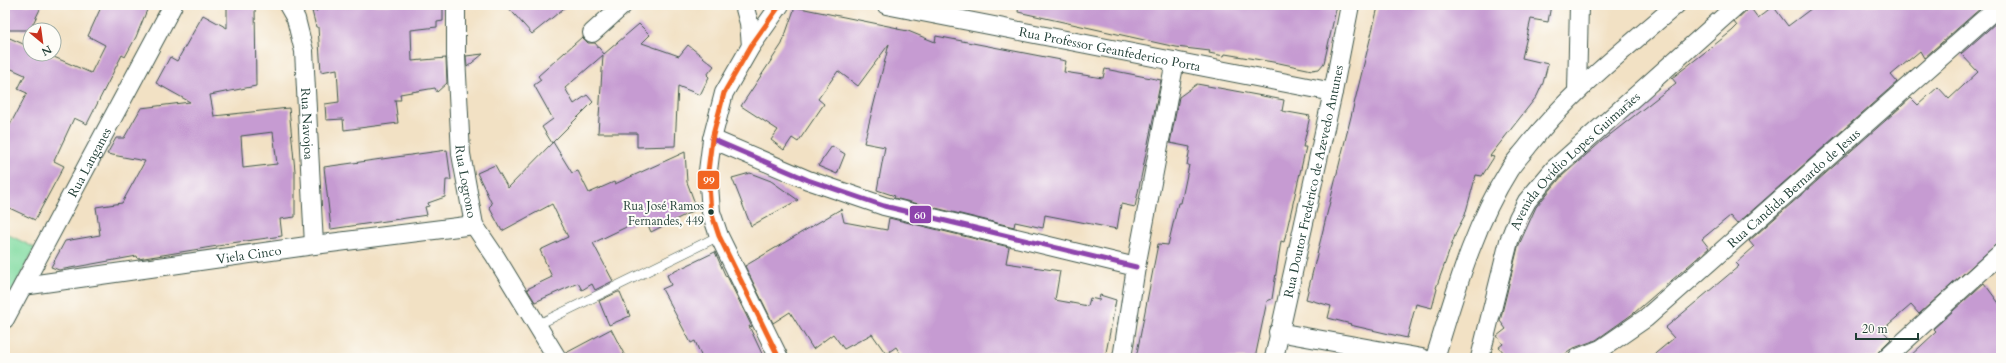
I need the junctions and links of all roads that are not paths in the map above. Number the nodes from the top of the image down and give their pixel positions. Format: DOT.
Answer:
graph roads {
  1 [pos="173,5"];
  2 [pos="288,5"];
  3 [pos="456,5"];
  4 [pos="623,5"];
  5 [pos="744,5"];
  6 [pos="780,5"];
  7 [pos="886,5"];
  8 [pos="1350,5"];
  9 [pos="1579,5"];
  10 [pos="1676,5"];
  11 [pos="1737,5"];
  12 [pos="2000,5"];
  13 [pos="592,33"];
  14 [pos="751,46"];
  15 [pos="1175,62"];
  16 [pos="1577,91"];
  17 [pos="1333,92"];
  18 [pos="712,140"];
  19 [pos="474,225"];
  20 [pos="719,236"];
  21 [pos="314,245"];
  22 [pos="2001,253"];
  23 [pos="1136,267"];
  24 [pos="23,286"];
  25 [pos="5,319"];
  26 [pos="537,325"];
  27 [pos="1278,332"];
  28 [pos="556,358"];
  29 [pos="780,358"];
  30 [pos="1122,358"];
  31 [pos="1274,358"];
  32 [pos="1422,358"];
  33 [pos="1435,358"];
  34 [pos="1480,358"];
  35 [pos="1578,358"];
  36 [pos="1886,358"];
  1 -- 24 [label="street, Rua Langanes"];
  2 -- 21 [label="street, Rua Navojoa"];
  3 -- 19 [label="street, Rua Logrono"];
  4 -- 13 [label="street"];
  5 -- 14 [label="street"];
  6 -- 14 [label="street"];
  7 -- 15 [label="street, Rua Professor Geanfederico Porta"];
  8 -- 17 [label="street, Rua Doutor Frederico de Azevedo Antunes"];
  9 -- 16 [label="street"];
  10 -- 16 [label="street"];
  11 -- 34 [label="street, Avenida Ovídio Lopes Guimarães"];
  12 -- 35 [label="street, Rua Candida Bernardo de Jesus"];
  14 -- 18 [label="street"];
  15 -- 17 [label="street, Rua Professor Geanfederico Porta"];
  15 -- 23 [label="street"];
  16 -- 33 [label="street"];
  17 -- 27 [label="street, Rua Doutor Frederico de Azevedo Antunes"];
  18 -- 20 [label="street"];
  18 -- 23 [label="street"];
  19 -- 21 [label="street, Viela Cinco"];
  19 -- 26 [label="street, Rua Logrono"];
  20 -- 26 [label="lane"];
  20 -- 29 [label="street"];
  21 -- 24 [label="street, Viela Cinco"];
  22 -- 36 [label="street"];
  23 -- 30 [label="street"];
  24 -- 25 [label="street, Rua Langanes"];
  26 -- 28 [label="street, Rua Logrono"];
  27 -- 31 [label="street, Rua Doutor Frederico de Azevedo Antunes"];
  27 -- 32 [label="street"];
}
